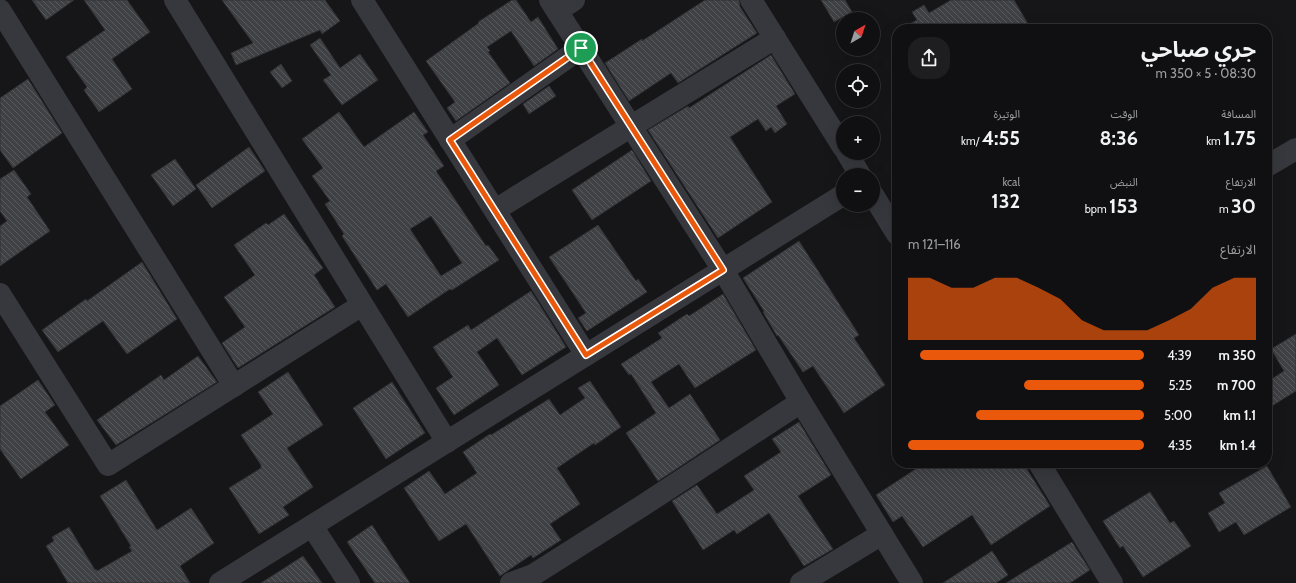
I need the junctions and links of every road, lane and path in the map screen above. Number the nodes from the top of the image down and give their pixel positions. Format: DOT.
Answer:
graph roads {
  1 [pos="175,0"];
  2 [pos="362,0"];
  3 [pos="751,0"];
  4 [pos="561,4"];
  5 [pos="0,10"];
  6 [pos="775,38"];
  7 [pos="581,48"];
  8 [pos="631,126"];
  9 [pos="836,136"];
  10 [pos="450,140"];
  11 [pos="1296,149"];
  12 [pos="1272,163"];
  13 [pos="836,199"];
  14 [pos="880,206"];
  15 [pos="495,210"];
  16 [pos="892,226"];
  17 [pos="723,270"];
  18 [pos="0,294"];
  19 [pos="362,305"];
  20 [pos="586,355"];
  21 [pos="234,386"];
  22 [pos="801,402"];
  23 [pos="447,442"];
  24 [pos="1042,468"];
  25 [pos="312,526"];
  26 [pos="882,534"];
  27 [pos="1105,580"];
  28 [pos="220,583"];
  29 [pos="349,583"];
  30 [pos="511,583"];
  31 [pos="801,583"];
  32 [pos="912,583"];
  1 -- 19 [label="street"];
  2 -- 10 [label="street"];
  3 -- 6 [label="street"];
  4 -- 7 [label="street"];
  5 -- 21 [label="street"];
  6 -- 8 [label="street"];
  6 -- 9 [label="street"];
  7 -- 8 [label="street"];
  7 -- 10 [label="street"];
  8 -- 15 [label="street"];
  8 -- 17 [label="street"];
  10 -- 15 [label="street"];
  11 -- 12 [label="street"];
  13 -- 17 [label="street"];
  14 -- 16 [label="street"];
  15 -- 20 [label="street"];
  17 -- 20 [label="street"];
  17 -- 22 [label="street"];
  18 -- 21 [label="street"];
  19 -- 21 [label="street"];
  19 -- 23 [label="street"];
  20 -- 23 [label="street"];
  22 -- 26 [label="street"];
  22 -- 30 [label="street"];
  23 -- 25 [label="street"];
  24 -- 27 [label="street"];
  25 -- 28 [label="street"];
  25 -- 29 [label="street"];
  26 -- 31 [label="street"];
  26 -- 32 [label="street"];
}
